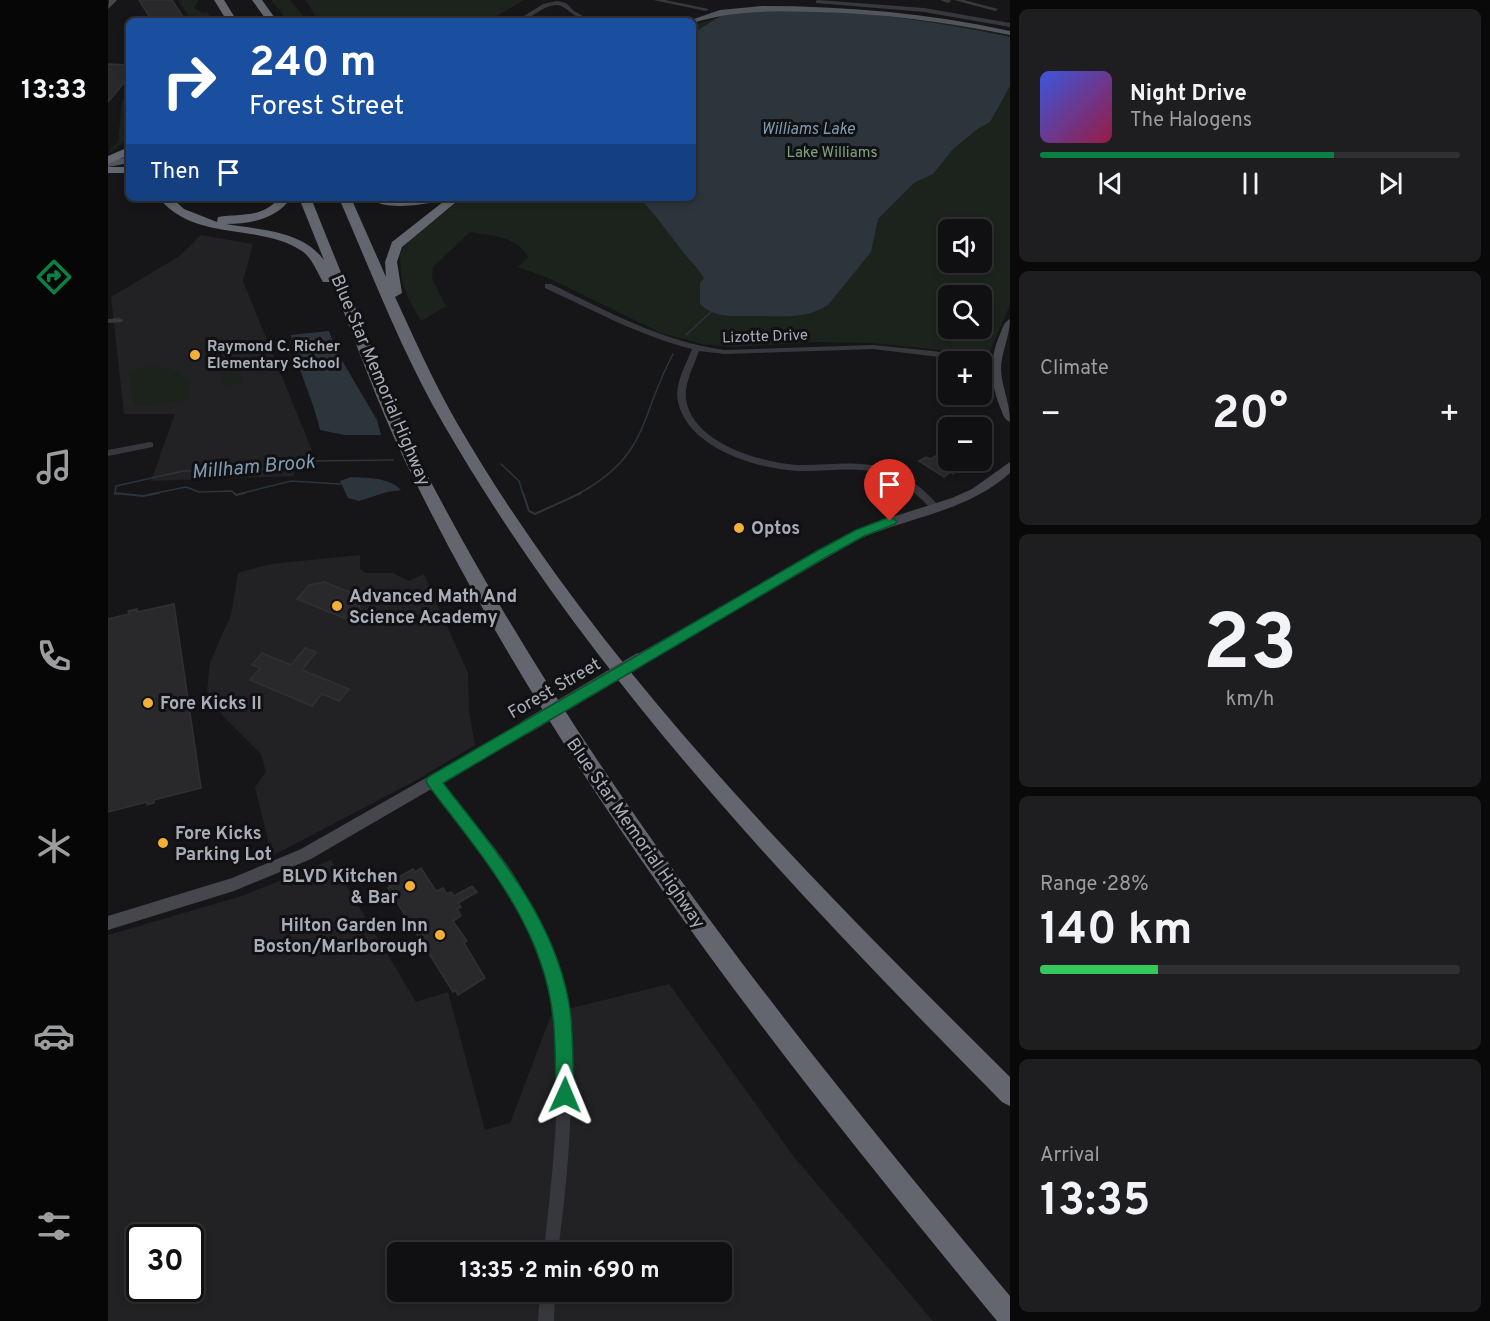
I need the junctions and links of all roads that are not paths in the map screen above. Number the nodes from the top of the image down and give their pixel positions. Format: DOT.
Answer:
graph roads {
  1 [pos="113,0"];
  2 [pos="255,0"];
  3 [pos="656,0"];
  4 [pos="871,0"];
  5 [pos="946,0"];
  6 [pos="957,0"];
  7 [pos="818,3"];
  8 [pos="221,4"];
  9 [pos="881,7"];
  10 [pos="108,8"];
  11 [pos="995,9"];
  12 [pos="708,10"];
  13 [pos="964,15"];
  14 [pos="230,18"];
  15 [pos="264,18"];
  16 [pos="270,18"];
  17 [pos="524,18"];
  18 [pos="583,18"];
  19 [pos="696,18"];
  20 [pos="1010,25"];
  21 [pos="1010,33"];
  22 [pos="126,152"];
  23 [pos="126,160"];
  24 [pos="108,163"];
  25 [pos="126,166"];
  26 [pos="108,169"];
  27 [pos="126,170"];
  28 [pos="168,201"];
  29 [pos="180,201"];
  30 [pos="283,201"];
  31 [pos="306,201"];
  32 [pos="346,201"];
  33 [pos="386,201"];
  34 [pos="419,201"];
  35 [pos="451,201"];
  36 [pos="548,286"];
  37 [pos="120,320"];
  38 [pos="108,321"];
  39 [pos="1010,322"];
  40 [pos="402,324"];
  41 [pos="696,349"];
  42 [pos="369,356"];
  43 [pos="995,363"];
  44 [pos="1010,418"];
  45 [pos="150,445"];
  46 [pos="108,453"];
  47 [pos="1010,466"];
  48 [pos="935,508"];
  49 [pos="434,781"];
  50 [pos="108,923"];
  51 [pos="1010,1094"];
  52 [pos="553,1242"];
  53 [pos="547,1302"];
  54 [pos="1010,1316"];
  55 [pos="546,1321"];
  1 -- 10 [label="main road"];
  2 -- 15 [label="highway"];
  2 -- 16 [label="highway"];
  3 -- 12 [label="street"];
  4 -- 9 [label="street"];
  5 -- 13 [label="street"];
  6 -- 11 [label="street"];
  7 -- 9 [label="street"];
  8 -- 14 [label="highway"];
  9 -- 13 [label="street"];
  12 -- 19 [label="main road"];
  12 -- 21 [label="main road"];
  13 -- 20 [label="street"];
  17 -- 18 [label="street"];
  22 -- 24 [label="highway"];
  23 -- 24 [label="main road"];
  25 -- 26 [label="main road"];
  26 -- 27 [label="highway"];
  28 -- 42 [label="highway"];
  29 -- 30 [label="highway"];
  31 -- 42 [label="highway, Blue Star Memorial Highway"];
  32 -- 40 [label="highway"];
  33 -- 34 [label="highway"];
  35 -- 40 [label="highway"];
  36 -- 41 [label="street, Lizotte Drive"];
  37 -- 38 [label="street"];
  39 -- 43 [label="main road"];
  40 -- 51 [label="highway"];
  41 -- 43 [label="street, Lizotte Drive"];
  41 -- 48 [label="street"];
  42 -- 54 [label="highway, Blue Star Memorial Highway"];
  43 -- 44 [label="main road"];
  45 -- 46 [label="street"];
  47 -- 48 [label="main road, Forest Street"];
  48 -- 49 [label="main road, Forest Street, bridge"];
  49 -- 50 [label="main road, Forest Street"];
  49 -- 52 [label="street"];
  53 -- 55 [label="street"];
}
